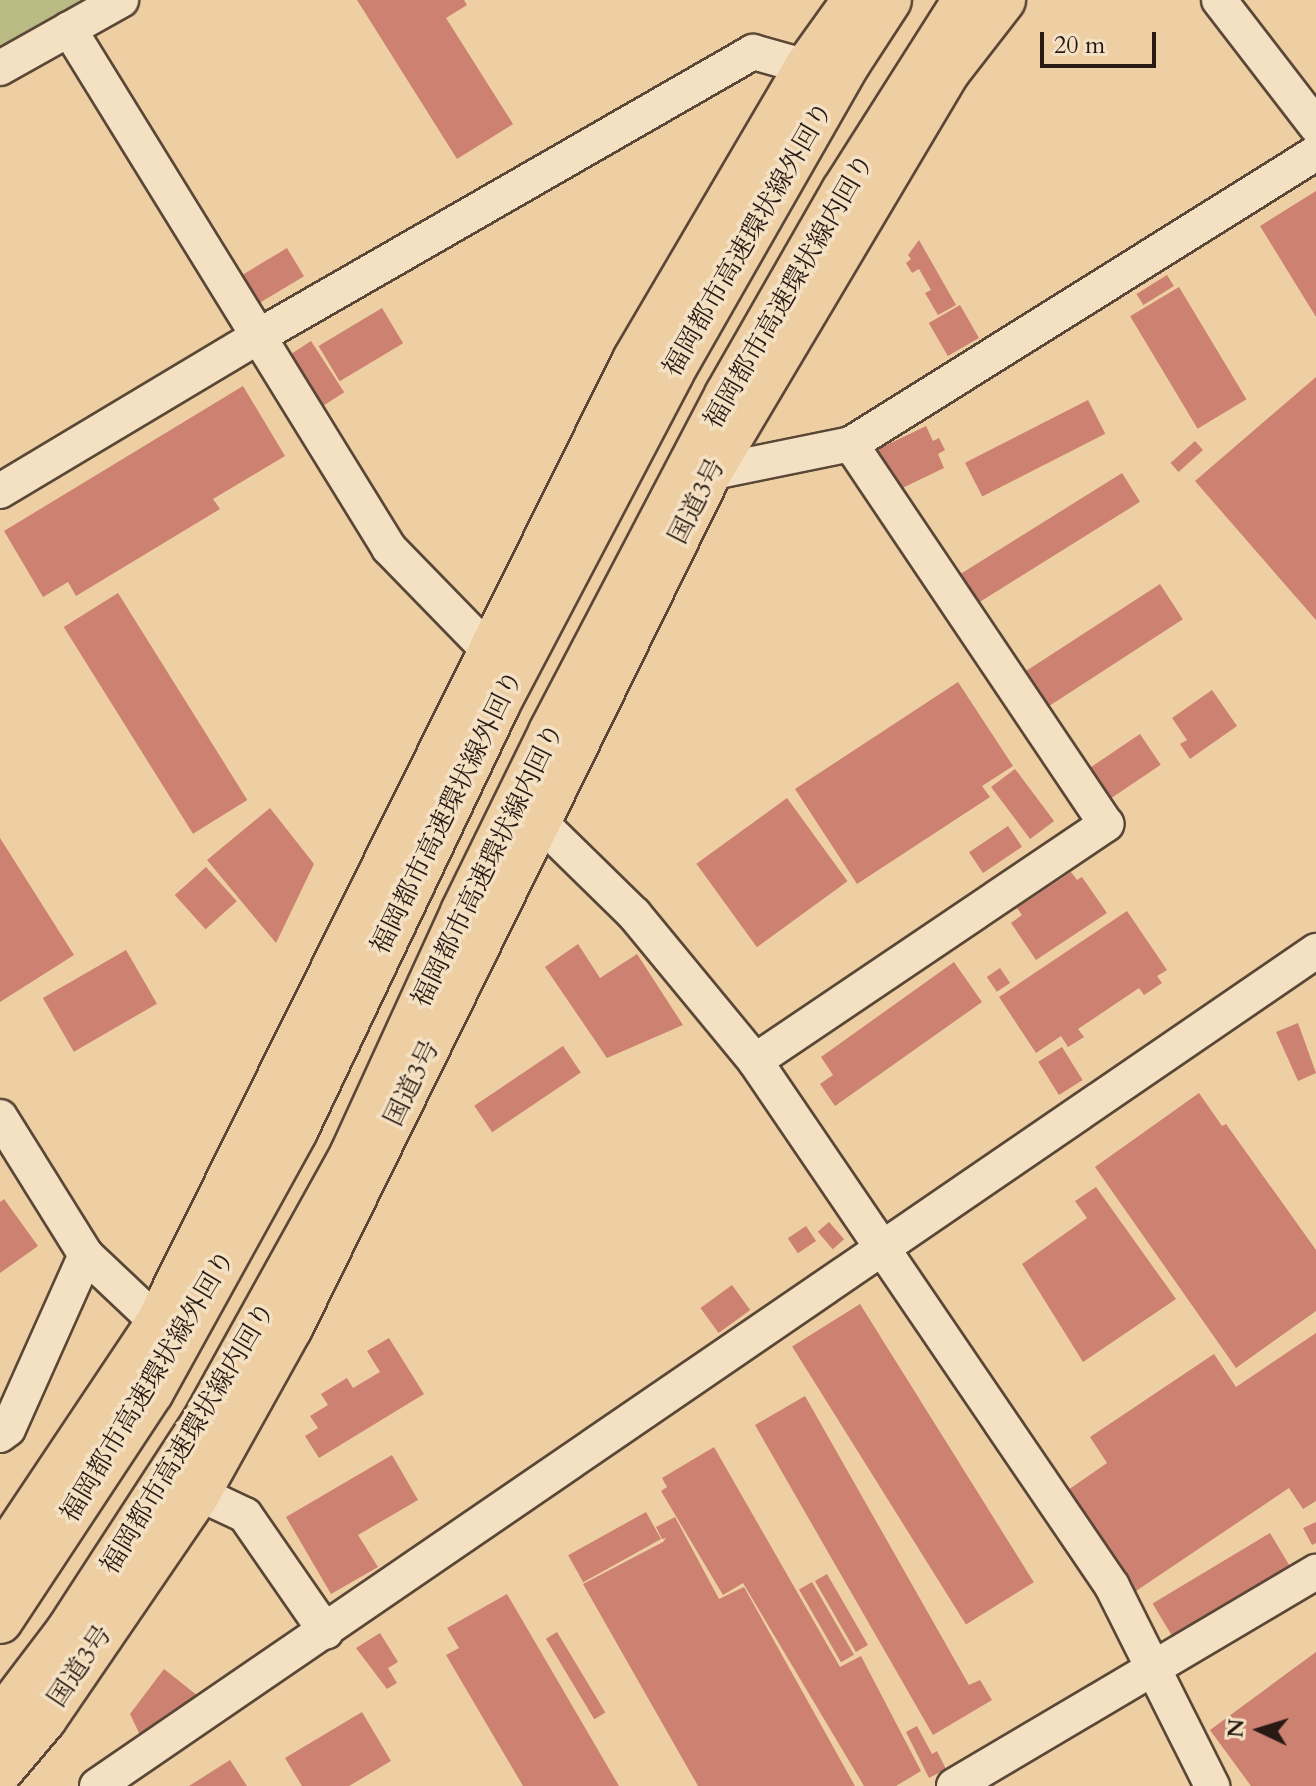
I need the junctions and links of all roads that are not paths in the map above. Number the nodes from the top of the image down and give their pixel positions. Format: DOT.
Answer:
graph roads {
  1 [pos="121,0"];
  2 [pos="855,0"];
  3 [pos="889,0"];
  4 [pos="965,0"];
  5 [pos="996,0"];
  6 [pos="1003,0"];
  7 [pos="1219,0"];
  8 [pos="69,29"];
  9 [pos="807,67"];
  10 [pos="0,68"];
  11 [pos="1316,126"];
  12 [pos="1316,153"];
  13 [pos="844,191"];
  14 [pos="259,336"];
  15 [pos="851,444"];
  16 [pos="709,473"];
  17 [pos="0,491"];
  18 [pos="490,652"];
  19 [pos="541,823"];
  20 [pos="1316,951"];
  21 [pos="755,1061"];
  22 [pos="0,1117"];
  23 [pos="880,1250"];
  24 [pos="86,1255"];
  25 [pos="158,1323"];
  26 [pos="0,1435"];
  27 [pos="198,1493"];
  28 [pos="0,1560"];
  29 [pos="1316,1572"];
  30 [pos="0,1621"];
  31 [pos="326,1632"];
  32 [pos="1152,1667"];
  33 [pos="0,1721"];
  34 [pos="0,1771"];
  35 [pos="97,1786"];
  36 [pos="954,1786"];
  37 [pos="1212,1786"];
  1 -- 8 [label="street"];
  2 -- 9 [label="highway"];
  3 -- 30 [label="highway, 福岡都市高速環状線外回り"];
  4 -- 13 [label="highway, 福岡都市高速環状線内回り"];
  5 -- 13 [label="highway"];
  6 -- 16 [label="highway, 国道3号"];
  7 -- 11 [label="street"];
  8 -- 10 [label="street"];
  8 -- 14 [label="street"];
  9 -- 14 [label="street"];
  9 -- 18 [label="highway"];
  12 -- 15 [label="street"];
  13 -- 33 [label="highway, 福岡都市高速環状線内回り"];
  14 -- 17 [label="street"];
  14 -- 18 [label="street"];
  15 -- 16 [label="street"];
  15 -- 21 [label="street"];
  16 -- 19 [label="highway, 国道3号"];
  18 -- 25 [label="highway"];
  19 -- 21 [label="street"];
  19 -- 27 [label="highway, 国道3号"];
  20 -- 23 [label="street"];
  21 -- 23 [label="street"];
  22 -- 24 [label="street"];
  23 -- 31 [label="street"];
  23 -- 32 [label="street"];
  24 -- 25 [label="street"];
  24 -- 26 [label="street"];
  25 -- 28 [label="highway"];
  27 -- 31 [label="street"];
  27 -- 34 [label="highway, 国道3号"];
  29 -- 32 [label="street"];
  31 -- 35 [label="street"];
  32 -- 36 [label="street"];
  32 -- 37 [label="street"];
}
